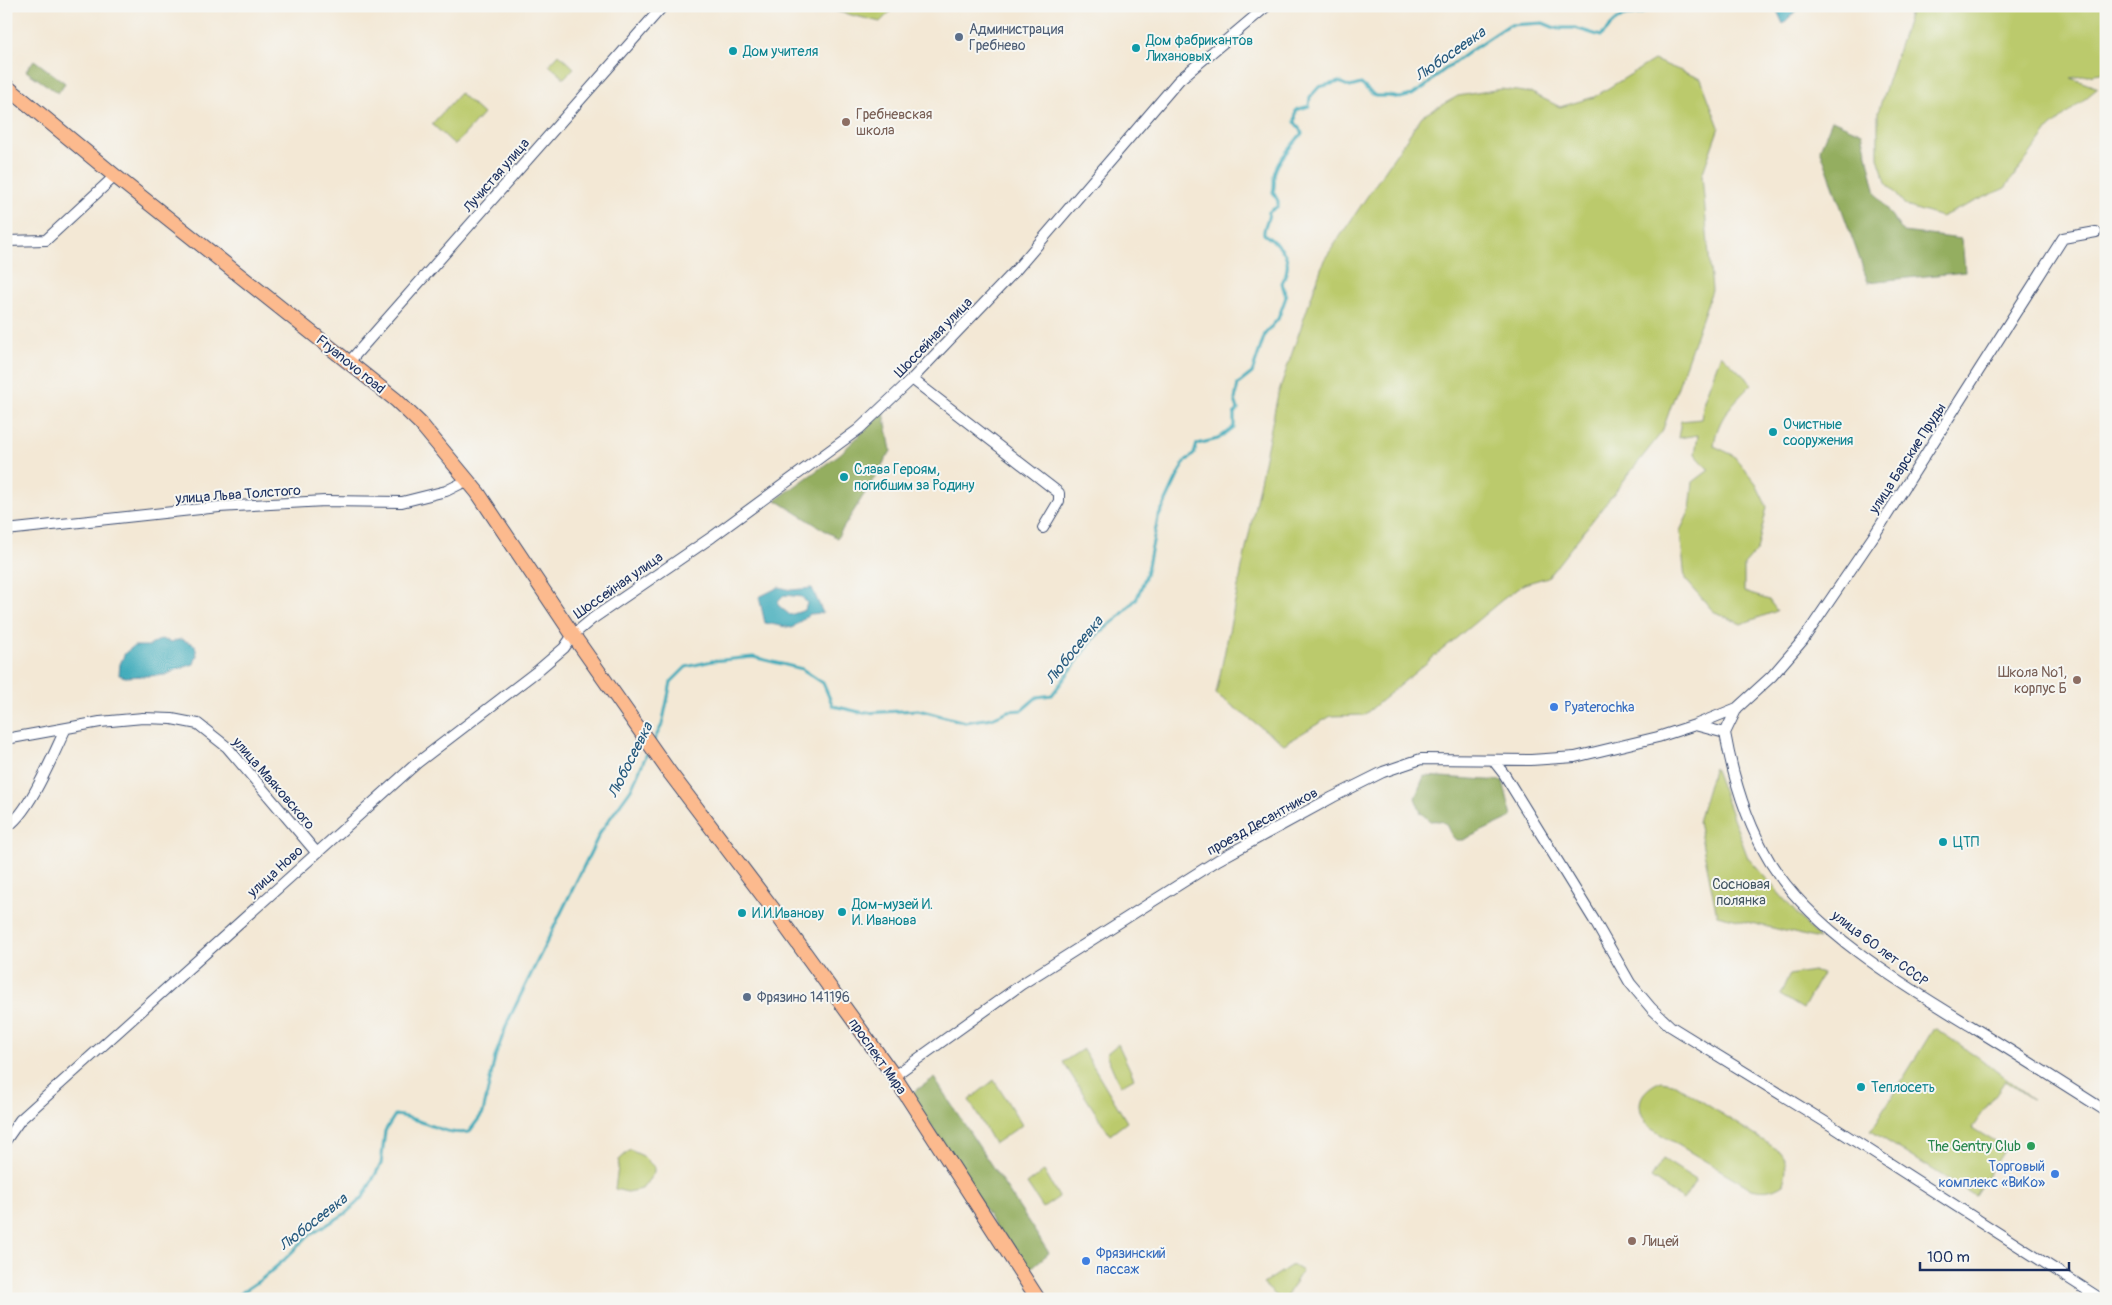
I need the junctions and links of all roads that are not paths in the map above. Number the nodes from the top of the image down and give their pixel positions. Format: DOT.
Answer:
graph roads {
  1 [pos="663,6"];
  2 [pos="1261,8"];
  3 [pos="6,86"];
  4 [pos="115,176"];
  5 [pos="2096,232"];
  6 [pos="6,241"];
  7 [pos="349,362"];
  8 [pos="912,379"];
  9 [pos="468,480"];
  10 [pos="1043,528"];
  11 [pos="6,530"];
  12 [pos="573,635"];
  13 [pos="1737,708"];
  14 [pos="626,709"];
  15 [pos="1695,725"];
  16 [pos="65,730"];
  17 [pos="1725,733"];
  18 [pos="6,739"];
  19 [pos="1494,760"];
  20 [pos="6,827"];
  21 [pos="316,852"];
  22 [pos="894,1076"];
  23 [pos="2106,1111"];
  24 [pos="6,1140"];
  25 [pos="1038,1299"];
  26 [pos="2101,1299"];
  1 -- 7 [label="street, Лучистая улица"];
  2 -- 8 [label="street, Шоссейная улица"];
  3 -- 4 [label="main road, Fryanovo road"];
  4 -- 6 [label="street"];
  4 -- 7 [label="main road, Fryanovo road"];
  5 -- 13 [label="street, улица Барские Пруды"];
  7 -- 9 [label="main road, Fryanovo road"];
  8 -- 10 [label="street"];
  8 -- 12 [label="street, Шоссейная улица"];
  9 -- 11 [label="street, улица Льва Толстого"];
  9 -- 12 [label="main road, Fryanovo road"];
  12 -- 14 [label="main road, Fryanovo road"];
  12 -- 21 [label="street, улица Ново"];
  13 -- 15 [label="street, проезд Десантников"];
  13 -- 17 [label="street"];
  14 -- 22 [label="main road, проспект Мира"];
  15 -- 17 [label="street"];
  15 -- 19 [label="street, проезд Десантников"];
  16 -- 18 [label="street, улица Маяковского"];
  16 -- 20 [label="street"];
  16 -- 21 [label="street, улица Маяковского"];
  17 -- 23 [label="street, улица 60 лет СССР"];
  19 -- 22 [label="street, проезд Десантников"];
  19 -- 26 [label="street"];
  21 -- 24 [label="street, улица Ново"];
  22 -- 25 [label="main road, проспект Мира"];
}
